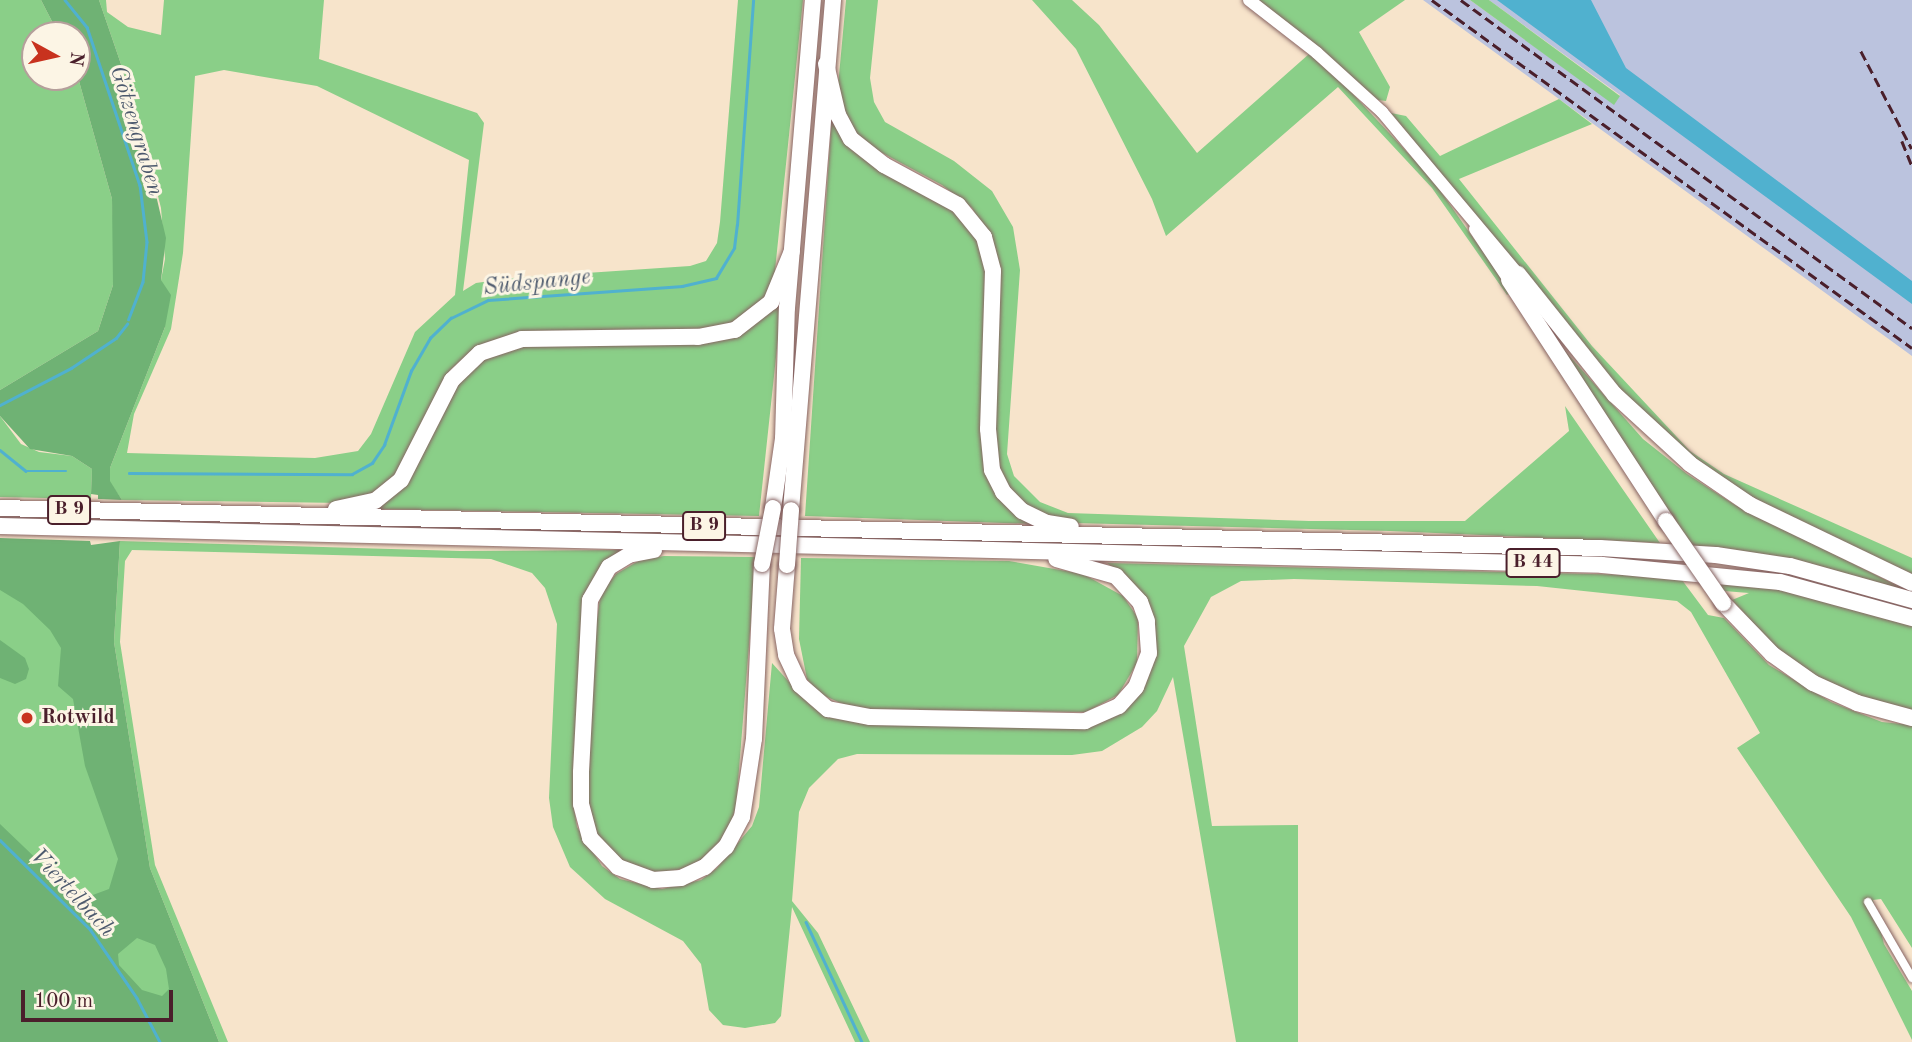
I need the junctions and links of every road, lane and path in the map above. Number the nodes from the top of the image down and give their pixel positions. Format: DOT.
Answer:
graph roads {
  1 [pos="813,0"];
  2 [pos="833,0"];
  3 [pos="1249,0"];
  4 [pos="826,64"];
  5 [pos="792,251"];
  6 [pos="1513,277"];
  7 [pos="0,508"];
  8 [pos="299,515"];
  9 [pos="0,526"];
  10 [pos="1110,536"];
  11 [pos="695,544"];
  12 [pos="1038,551"];
  13 [pos="1912,583"];
  14 [pos="1912,600"];
  15 [pos="1912,618"];
  16 [pos="1912,718"];
  17 [pos="1868,902"];
  18 [pos="1912,978"];
  1 -- 5 [label="highway"];
  2 -- 4 [label="highway"];
  3 -- 6 [label="main road"];
  4 -- 10 [label="highway"];
  4 -- 12 [label="highway, bridge"];
  5 -- 8 [label="highway"];
  5 -- 11 [label="highway, bridge"];
  6 -- 13 [label="highway"];
  6 -- 16 [label="highway, bridge"];
  7 -- 8 [label="highway, B 9"];
  8 -- 10 [label="highway, B 9"];
  9 -- 11 [label="highway, B 9"];
  10 -- 14 [label="highway, B 44"];
  11 -- 12 [label="highway, B 9"];
  12 -- 15 [label="highway, B 44"];
  17 -- 18 [label="street"];
}
